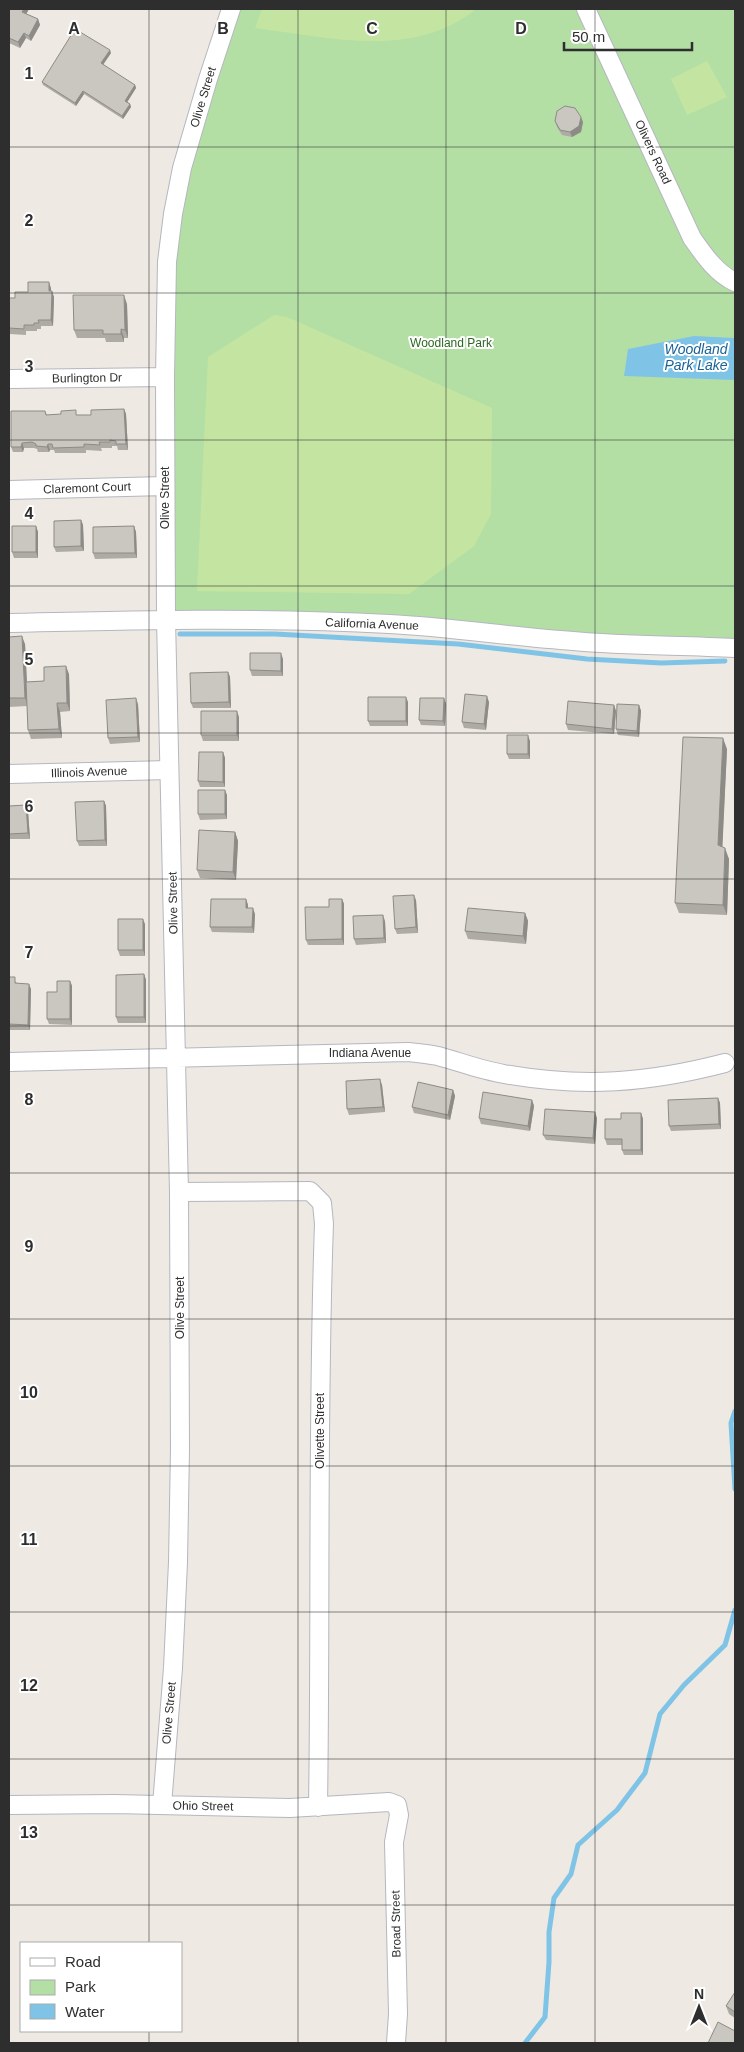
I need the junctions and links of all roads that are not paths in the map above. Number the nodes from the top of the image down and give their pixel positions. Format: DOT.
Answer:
graph roads {
  1 [pos="231,9"];
  2 [pos="586,9"];
  3 [pos="735,282"];
  4 [pos="165,377"];
  5 [pos="9,379"];
  6 [pos="166,486"];
  7 [pos="9,490"];
  8 [pos="166,619"];
  9 [pos="9,623"];
  10 [pos="735,648"];
  11 [pos="169,770"];
  12 [pos="9,774"];
  13 [pos="177,1057"];
  14 [pos="9,1062"];
  15 [pos="726,1063"];
  16 [pos="179,1192"];
  17 [pos="9,1805"];
  18 [pos="162,1805"];
  19 [pos="397,1806"];
  20 [pos="318,1807"];
  21 [pos="396,2043"];
  1 -- 4 [label="street, Olive Street"];
  2 -- 3 [label="street, Olivers Road"];
  4 -- 5 [label="street, Burlington Dr"];
  4 -- 6 [label="street, Olive Street"];
  6 -- 7 [label="street, Claremont Court"];
  6 -- 8 [label="street, Olive Street"];
  8 -- 9 [label="street, California Avenue"];
  8 -- 10 [label="street, California Avenue"];
  8 -- 11 [label="street, Olive Street"];
  11 -- 12 [label="street, Illinois Avenue"];
  11 -- 13 [label="street, Olive Street"];
  13 -- 14 [label="street, Indiana Avenue"];
  13 -- 15 [label="street, Indiana Avenue"];
  13 -- 16 [label="street, Olive Street"];
  16 -- 18 [label="street, Olive Street"];
  16 -- 20 [label="street, Olivette Street"];
  17 -- 18 [label="street, Ohio Street"];
  18 -- 20 [label="street, Ohio Street"];
  19 -- 20 [label="street, Ohio Street"];
  19 -- 21 [label="street, Broad Street"];
}
